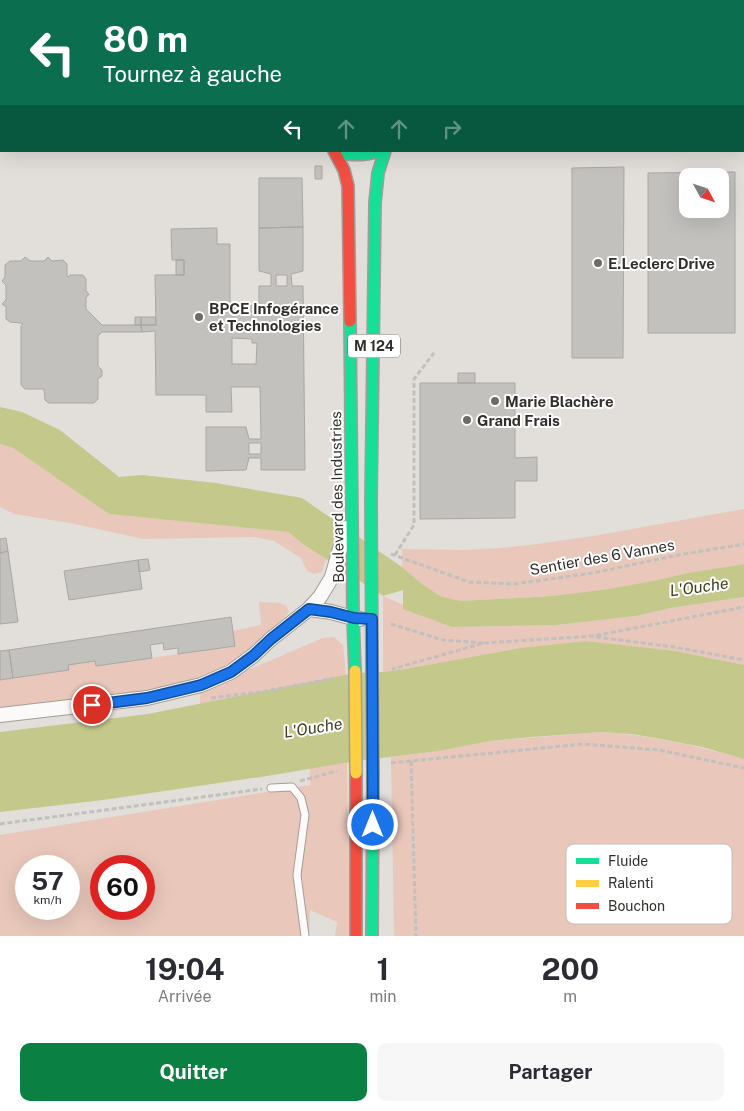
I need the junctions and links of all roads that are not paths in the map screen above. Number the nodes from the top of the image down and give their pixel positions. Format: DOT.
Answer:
graph roads {
  1 [pos="335,152"];
  2 [pos="338,152"];
  3 [pos="375,152"];
  4 [pos="384,152"];
  5 [pos="353,505"];
  6 [pos="309,609"];
  7 [pos="354,618"];
  8 [pos="372,619"];
  9 [pos="0,715"];
  10 [pos="270,788"];
  11 [pos="305,936"];
  12 [pos="356,936"];
  13 [pos="372,936"];
  1 -- 5 [label="main road, Boulevard des Industries / M 124"];
  2 -- 3 [label="main road"];
  4 -- 8 [label="main road, M 124"];
  5 -- 6 [label="street"];
  5 -- 7 [label="main road, Boulevard des Industries / M 124"];
  6 -- 7 [label="street"];
  6 -- 9 [label="street"];
  7 -- 8 [label="street"];
  7 -- 12 [label="main road, Boulevard des Industries / M 124, bridge"];
  8 -- 13 [label="main road, M 124, bridge"];
  10 -- 11 [label="lane"];
}
